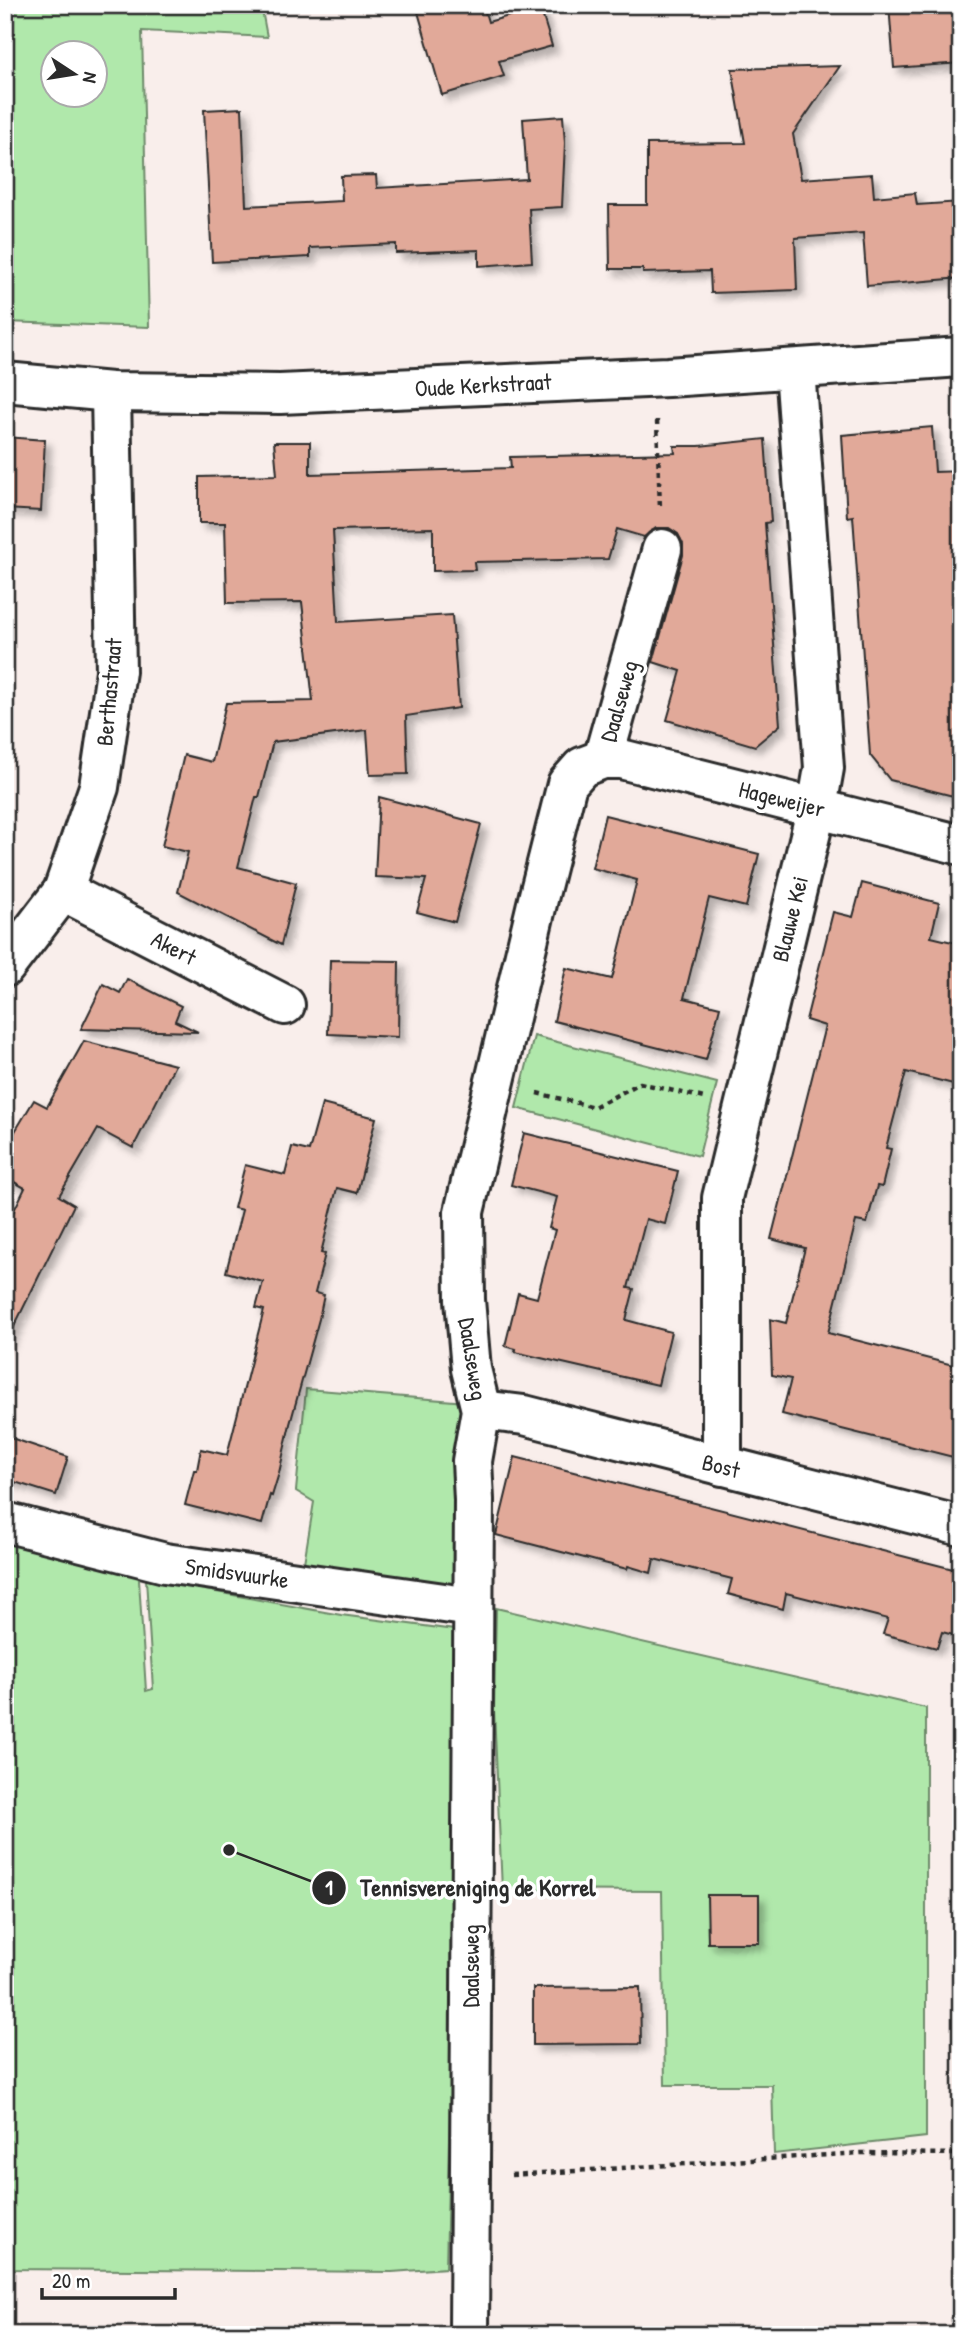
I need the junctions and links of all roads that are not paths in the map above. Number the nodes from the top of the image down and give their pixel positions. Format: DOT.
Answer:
graph roads {
  1 [pos="961,358"];
  2 [pos="795,369"];
  3 [pos="5,382"];
  4 [pos="111,392"];
  5 [pos="662,549"];
  6 [pos="603,759"];
  7 [pos="817,807"];
  8 [pos="961,845"];
  9 [pos="63,891"];
  10 [pos="5,967"];
  11 [pos="285,1005"];
  12 [pos="481,1410"];
  13 [pos="722,1466"];
  14 [pos="5,1522"];
  15 [pos="961,1526"];
  16 [pos="472,1607"];
  17 [pos="469,2335"];
  1 -- 2 [label="street, Oude Kerkstraat"];
  2 -- 4 [label="street, Oude Kerkstraat"];
  2 -- 7 [label="street, Blauwe Kei"];
  3 -- 4 [label="street, Oude Kerkstraat"];
  4 -- 9 [label="street, Berthastraat"];
  5 -- 6 [label="street, Daalseweg"];
  6 -- 7 [label="street, Hageweijer"];
  6 -- 12 [label="street, Daalseweg"];
  7 -- 8 [label="street, Hageweijer"];
  7 -- 13 [label="street, Blauwe Kei"];
  9 -- 10 [label="street, Berthastraat"];
  9 -- 11 [label="street, Akert"];
  12 -- 13 [label="street, Bost"];
  12 -- 16 [label="street, Daalseweg"];
  13 -- 15 [label="street, Bost"];
  14 -- 16 [label="street, Smidsvuurke"];
  16 -- 17 [label="street, Daalseweg"];
}
